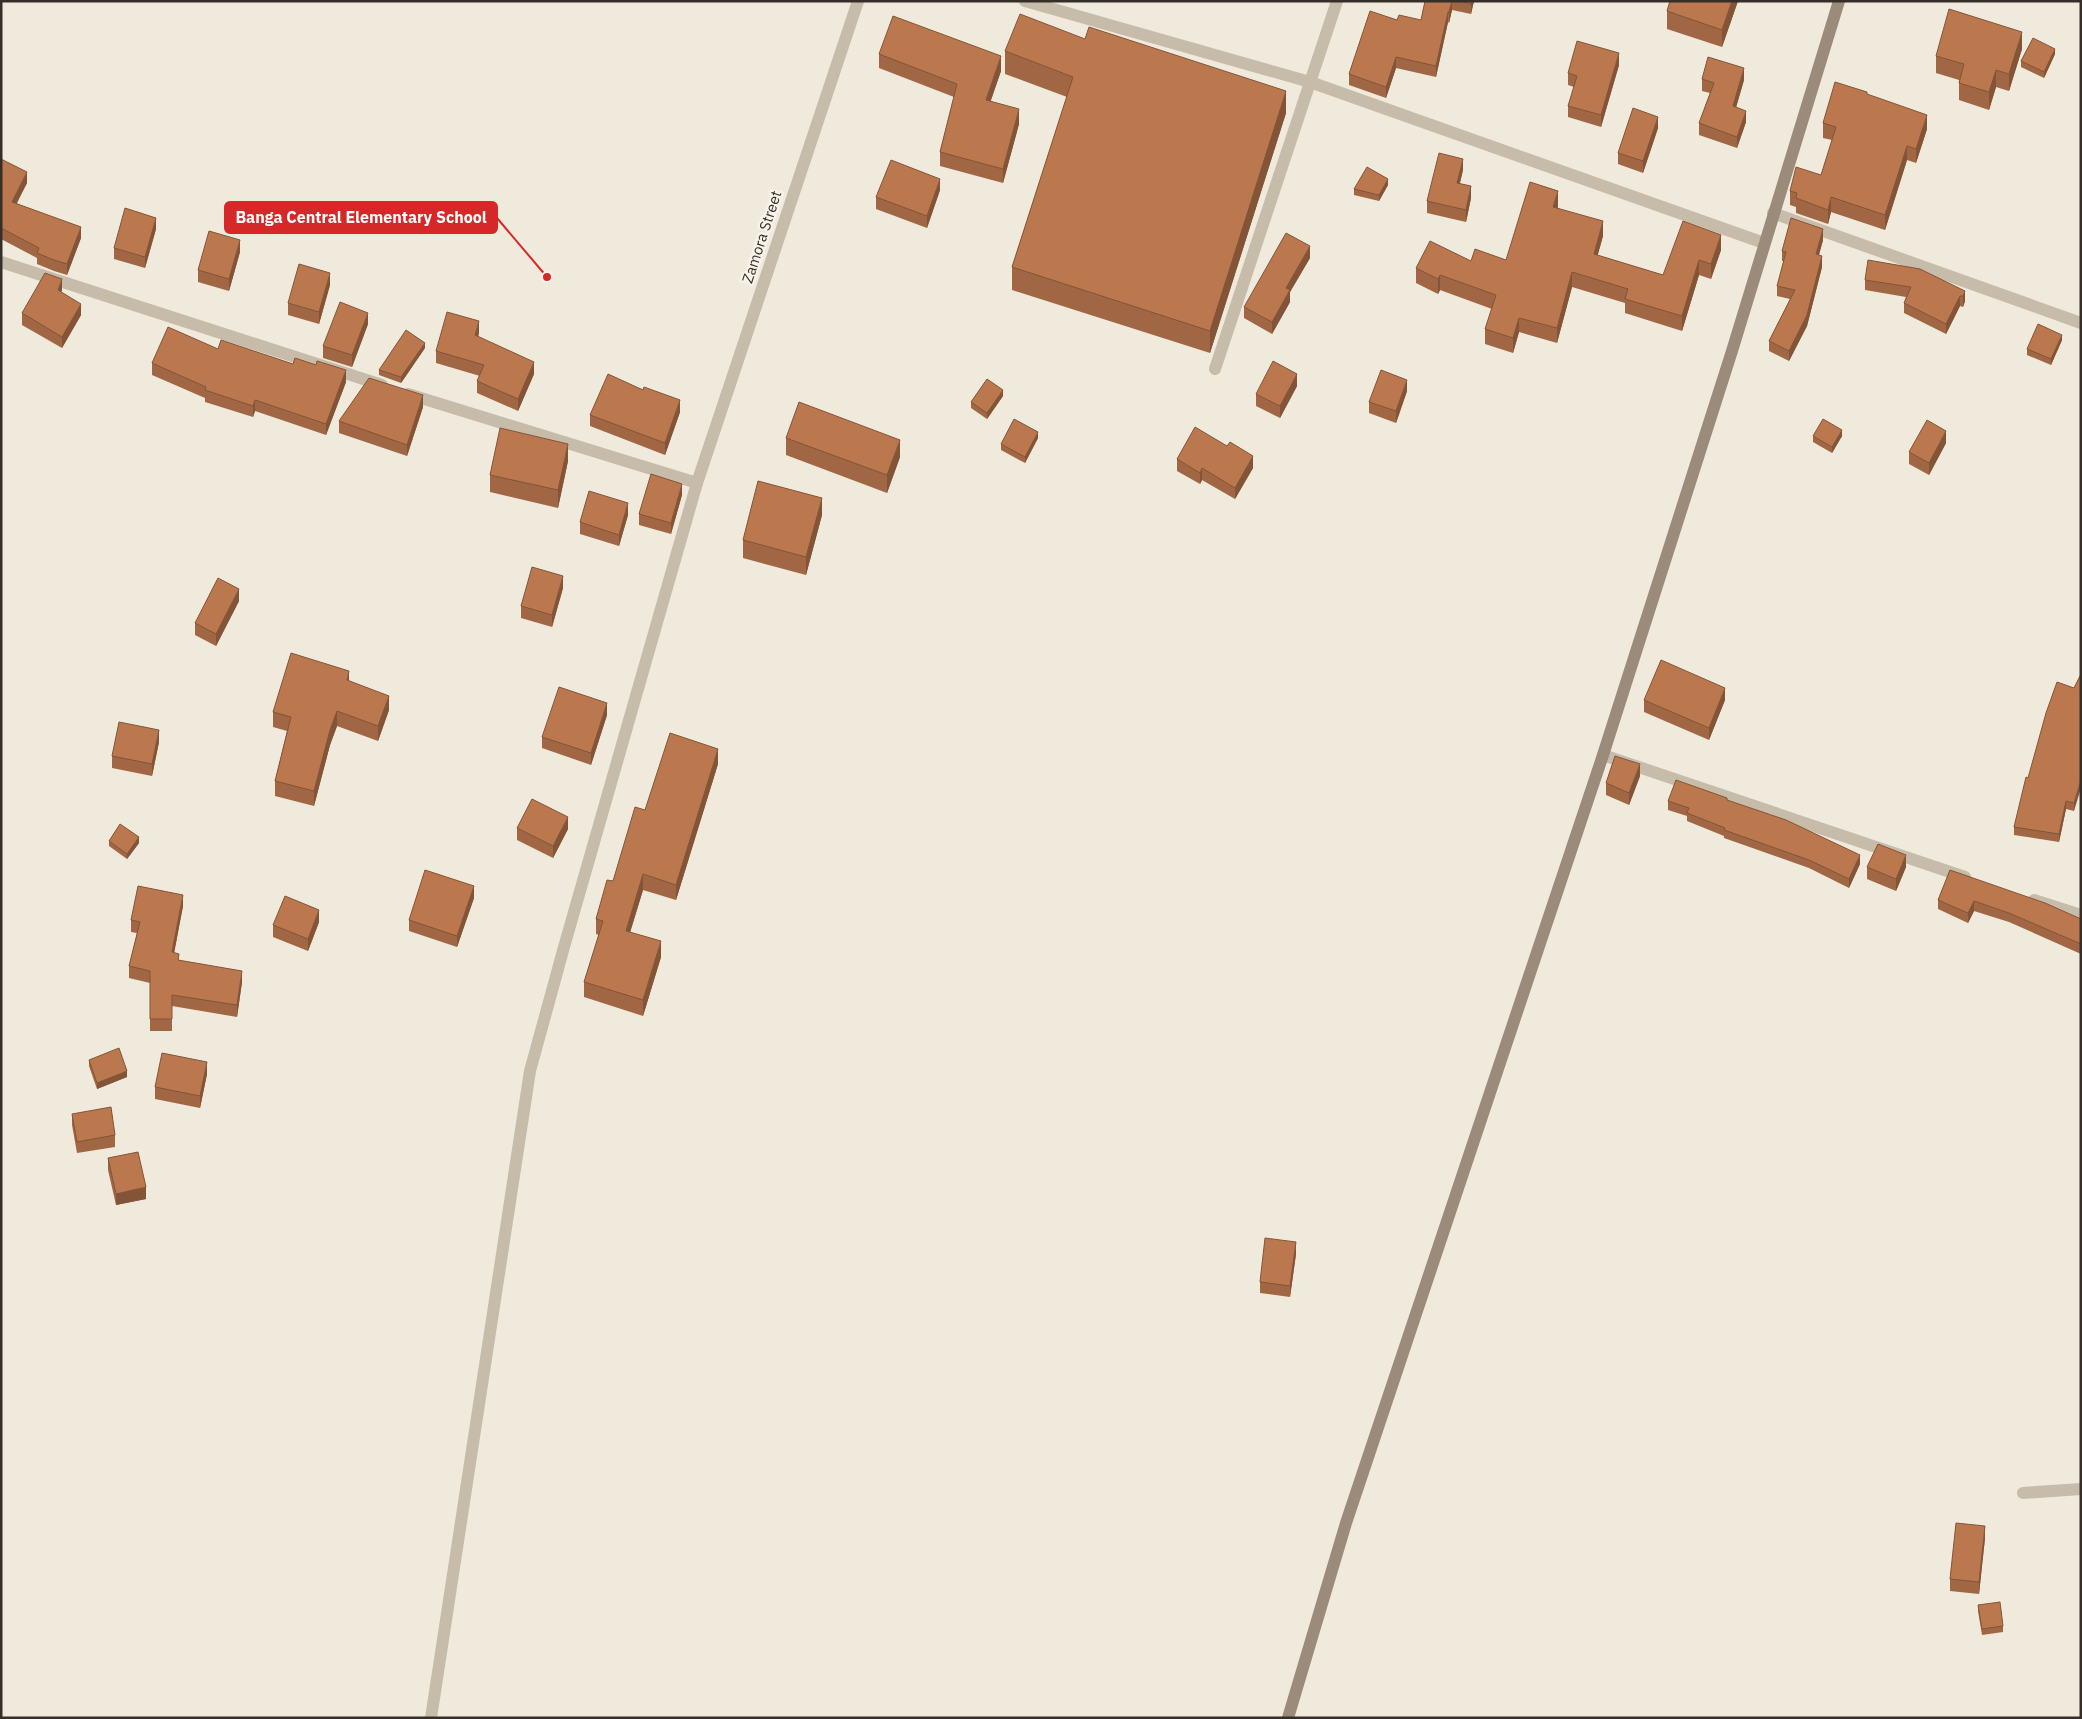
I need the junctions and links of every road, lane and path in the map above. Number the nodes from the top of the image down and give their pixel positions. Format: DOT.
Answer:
graph roads {
  1 [pos="858,1"];
  2 [pos="1025,1"];
  3 [pos="1337,1"];
  4 [pos="1839,1"];
  5 [pos="1310,82"];
  6 [pos="1773,213"];
  7 [pos="1764,243"];
  8 [pos="1,262"];
  9 [pos="2081,323"];
  10 [pos="1215,369"];
  11 [pos="697,483"];
  12 [pos="1603,755"];
  13 [pos="1977,881"];
  14 [pos="2024,897"];
  15 [pos="2081,914"];
  16 [pos="2081,1489"];
  17 [pos="2023,1493"];
  18 [pos="431,1718"];
  19 [pos="1288,1718"];
  1 -- 11 [label="street, Zamora Street"];
  2 -- 5 [label="street"];
  3 -- 5 [label="street"];
  4 -- 6 [label="street"];
  5 -- 7 [label="street"];
  5 -- 10 [label="street"];
  6 -- 7 [label="street"];
  6 -- 9 [label="street"];
  7 -- 12 [label="street"];
  8 -- 11 [label="street"];
  11 -- 18 [label="street, Zamora Street"];
  12 -- 13 [label="street"];
  12 -- 19 [label="street"];
  14 -- 15 [label="street"];
  16 -- 17 [label="street"];
}
